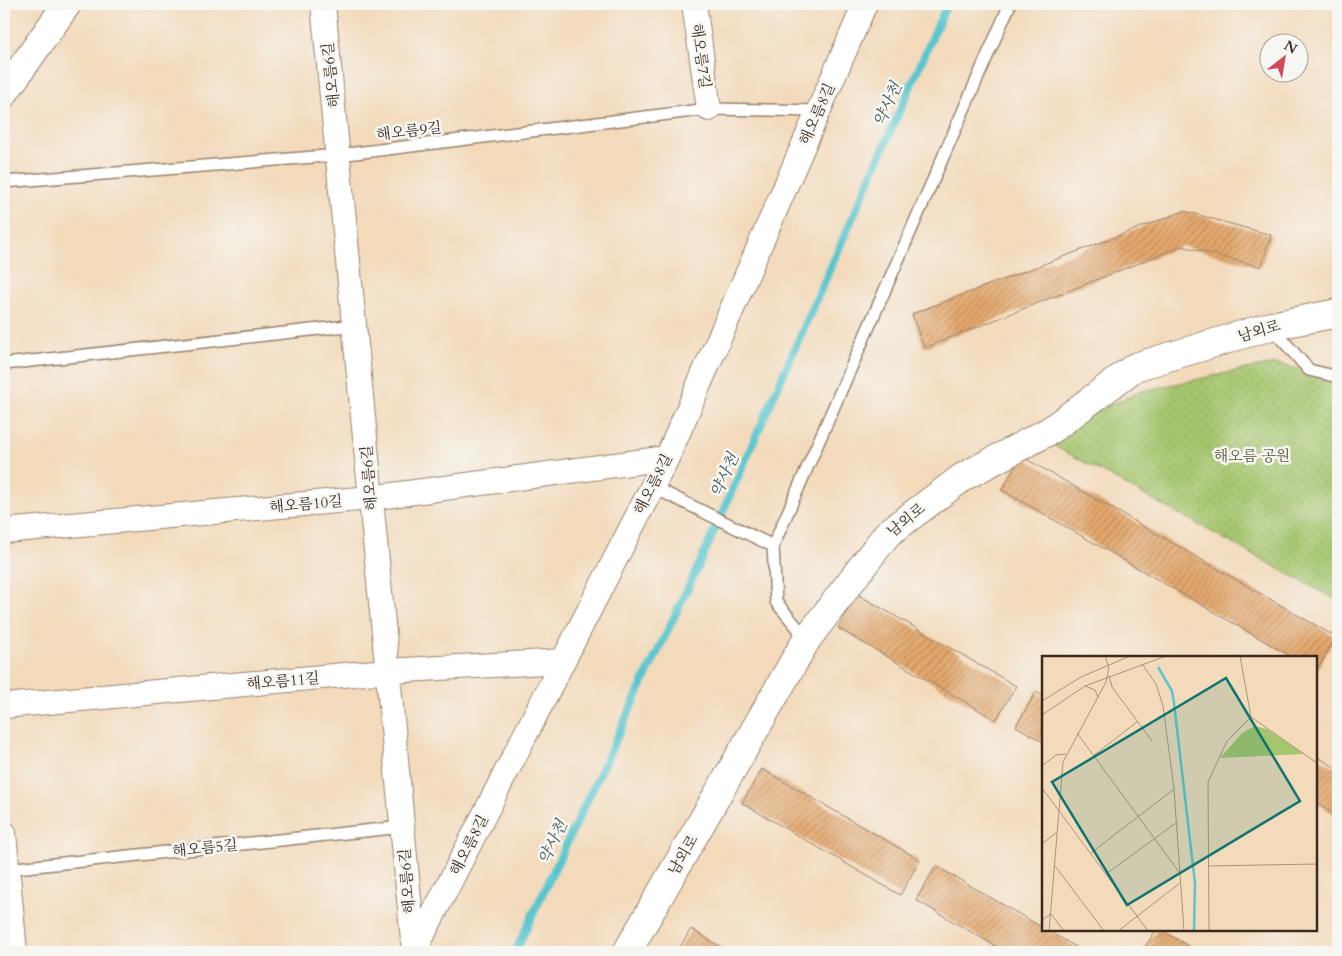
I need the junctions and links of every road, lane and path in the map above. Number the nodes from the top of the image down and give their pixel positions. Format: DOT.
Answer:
graph roads {
  1 [pos="67,4"];
  2 [pos="323,4"];
  3 [pos="694,4"];
  4 [pos="865,4"];
  5 [pos="1010,4"];
  6 [pos="4,93"];
  7 [pos="709,109"];
  8 [pos="818,111"];
  9 [pos="339,155"];
  10 [pos="4,182"];
  11 [pos="1338,313"];
  12 [pos="356,325"];
  13 [pos="1271,326"];
  14 [pos="4,364"];
  15 [pos="1338,377"];
  16 [pos="667,458"];
  17 [pos="653,487"];
  18 [pos="370,498"];
  19 [pos="4,531"];
  20 [pos="773,546"];
  21 [pos="808,639"];
  22 [pos="563,661"];
  23 [pos="387,671"];
  24 [pos="4,706"];
  25 [pos="402,827"];
  26 [pos="4,833"];
  27 [pos="7,869"];
  28 [pos="15,952"];
  29 [pos="414,952"];
  30 [pos="627,952"];
  1 -- 6 [label="street"];
  2 -- 9 [label="street, 해오름6길"];
  3 -- 7 [label="street, 해오름7길"];
  4 -- 8 [label="street, 해오름8길"];
  5 -- 20 [label="lane"];
  7 -- 8 [label="lane, 해오름9길"];
  7 -- 9 [label="lane, 해오름9길"];
  8 -- 16 [label="street, 해오름8길"];
  9 -- 10 [label="lane, 해오름9길"];
  9 -- 12 [label="street, 해오름6길"];
  11 -- 13 [label="street, 남외로"];
  12 -- 14 [label="lane"];
  12 -- 18 [label="street, 해오름6길"];
  13 -- 15 [label="lane"];
  13 -- 21 [label="street, 남외로"];
  16 -- 17 [label="street, 해오름8길"];
  16 -- 18 [label="street, 해오름10길"];
  17 -- 20 [label="lane"];
  17 -- 22 [label="street, 해오름8길"];
  18 -- 19 [label="street, 해오름10길"];
  18 -- 23 [label="street, 해오름6길"];
  20 -- 21 [label="lane"];
  21 -- 30 [label="street, 남외로"];
  22 -- 23 [label="street, 해오름11길"];
  22 -- 29 [label="street, 해오름8길"];
  23 -- 24 [label="street, 해오름11길"];
  23 -- 25 [label="street, 해오름6길"];
  25 -- 27 [label="lane, 해오름5길"];
  25 -- 29 [label="street, 해오름6길"];
  26 -- 27 [label="street"];
  27 -- 28 [label="street"];
}
